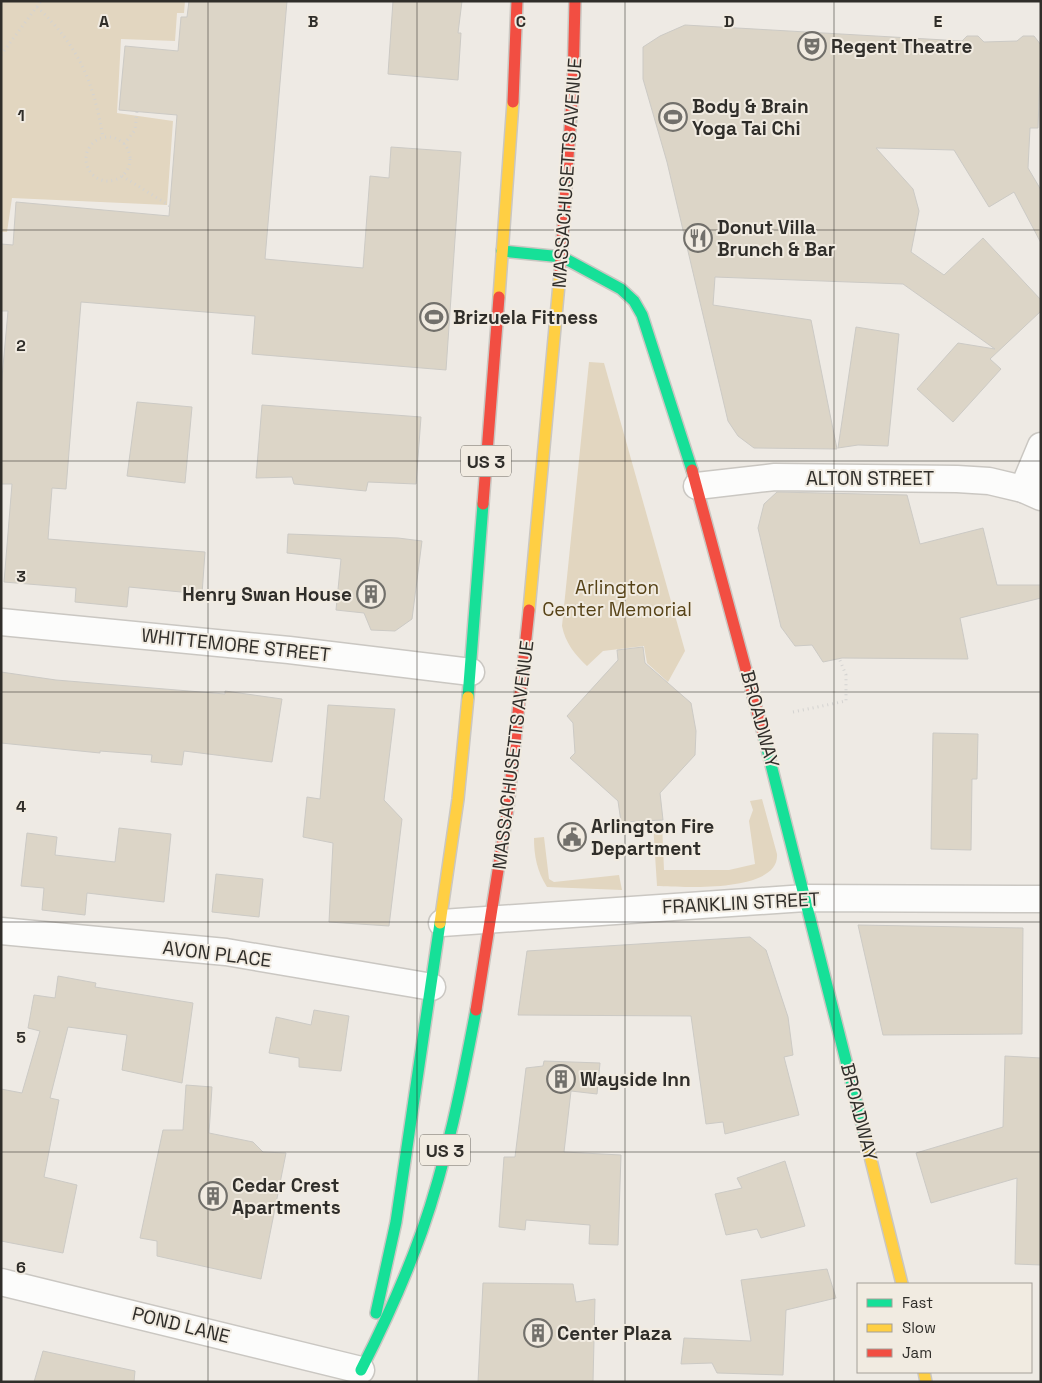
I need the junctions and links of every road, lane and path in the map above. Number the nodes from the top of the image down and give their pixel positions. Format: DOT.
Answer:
graph roads {
  1 [pos="41,1"];
  2 [pos="518,1"];
  3 [pos="575,1"];
  4 [pos="37,7"];
  5 [pos="1,56"];
  6 [pos="137,111"];
  7 [pos="103,138"];
  8 [pos="124,144"];
  9 [pos="122,176"];
  10 [pos="170,206"];
  11 [pos="502,251"];
  12 [pos="562,256"];
  13 [pos="1041,446"];
  14 [pos="697,486"];
  15 [pos="1032,493"];
  16 [pos="1,622"];
  17 [pos="839,658"];
  18 [pos="470,672"];
  19 [pos="793,712"];
  20 [pos="805,898"];
  21 [pos="1041,899"];
  22 [pos="493,919"];
  23 [pos="442,923"];
  24 [pos="1,931"];
  25 [pos="432,987"];
  26 [pos="1,1282"];
  27 [pos="902,1283"];
  28 [pos="359,1376"];
  1 -- 4 [label="path"];
  2 -- 11 [label="main road, US 3"];
  3 -- 12 [label="main road, MASSACHUSETTS AVENUE / US 3"];
  4 -- 5 [label="path"];
  4 -- 7 [label="path"];
  6 -- 8 [label="path"];
  7 -- 8 [label="path"];
  7 -- 9 [label="path"];
  8 -- 9 [label="path"];
  9 -- 10 [label="path"];
  11 -- 12 [label="main road, BROADWAY"];
  11 -- 18 [label="main road, US 3"];
  12 -- 14 [label="main road, BROADWAY"];
  12 -- 22 [label="main road, MASSACHUSETTS AVENUE / US 3"];
  13 -- 15 [label="street"];
  14 -- 15 [label="street, ALTON STREET"];
  14 -- 20 [label="main road, BROADWAY"];
  16 -- 18 [label="street, WHITTEMORE STREET"];
  17 -- 19 [label="path"];
  18 -- 23 [label="main road, US 3"];
  20 -- 21 [label="street, FRANKLIN STREET"];
  20 -- 22 [label="street, FRANKLIN STREET"];
  20 -- 27 [label="main road, BROADWAY"];
  22 -- 23 [label="street, FRANKLIN STREET"];
  22 -- 28 [label="main road, MASSACHUSETTS AVENUE / US 3"];
  23 -- 25 [label="main road, US 3"];
  24 -- 25 [label="street, AVON PLACE"];
  25 -- 28 [label="main road, US 3"];
  26 -- 28 [label="street, POND LANE"];
}
